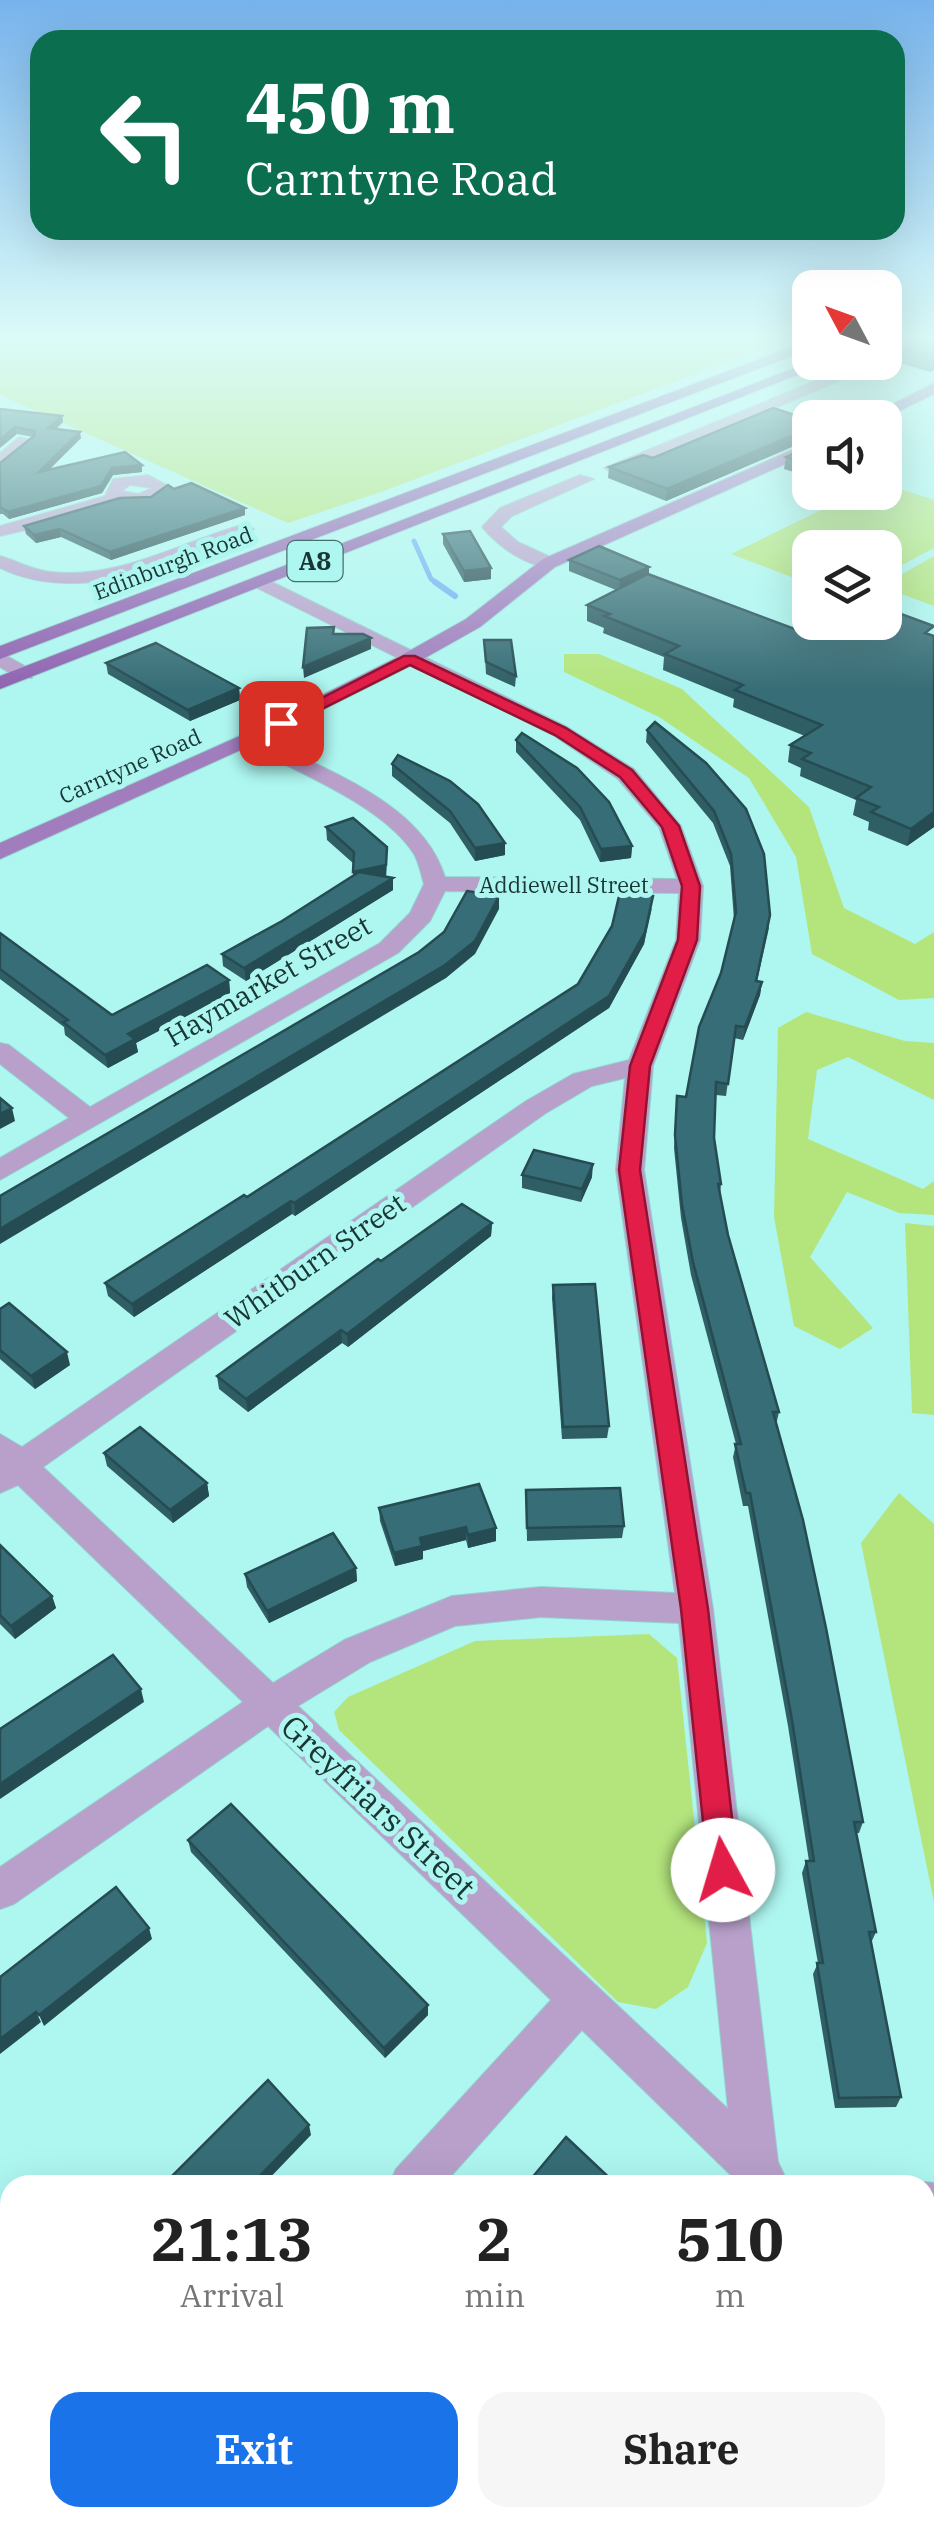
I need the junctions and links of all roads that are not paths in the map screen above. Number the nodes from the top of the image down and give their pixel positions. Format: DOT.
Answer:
graph roads {
  1 [pos="521,454"];
  2 [pos="587,454"];
  3 [pos="652,454"];
  4 [pos="792,455"];
  5 [pos="0,463"];
  6 [pos="612,468"];
  7 [pos="26,472"];
  8 [pos="586,479"];
  9 [pos="118,496"];
  10 [pos="245,529"];
  11 [pos="187,530"];
  12 [pos="0,531"];
  13 [pos="304,536"];
  14 [pos="210,542"];
  15 [pos="338,552"];
  16 [pos="0,561"];
  17 [pos="549,562"];
  18 [pos="260,582"];
  19 [pos="160,592"];
  20 [pos="192,609"];
  21 [pos="0,656"];
  22 [pos="410,659"];
  23 [pos="25,674"];
  24 [pos="0,683"];
  25 [pos="248,739"];
  26 [pos="0,852"];
  27 [pos="436,884"];
  28 [pos="691,886"];
  29 [pos="0,1052"];
  30 [pos="640,1066"];
  31 [pos="88,1119"];
  32 [pos="0,1170"];
  33 [pos="7,1464"];
  34 [pos="695,1609"];
  35 [pos="270,1704"];
  36 [pos="0,1890"];
  37 [pos="581,1998"];
  38 [pos="421,2175"];
  39 [pos="760,2175"];
  40 [pos="761,2175"];
  1 -- 13 [label="main road, Edinburgh Road / A8"];
  2 -- 15 [label="main road, Edinburgh Road / A8"];
  3 -- 6 [label="street"];
  4 -- 17 [label="street, Carntyne Road"];
  5 -- 7 [label="street"];
  8 -- 17 [label="street"];
  9 -- 12 [label="street"];
  10 -- 14 [label="street"];
  11 -- 14 [label="street"];
  13 -- 15 [label="main road"];
  13 -- 19 [label="main road, Edinburgh Road / A8"];
  14 -- 16 [label="street"];
  15 -- 18 [label="main road, Edinburgh Road / A8"];
  17 -- 22 [label="street, Carntyne Road"];
  18 -- 20 [label="main road, Edinburgh Road / A8"];
  18 -- 22 [label="street"];
  19 -- 20 [label="main road"];
  19 -- 21 [label="main road, Edinburgh Road / A8"];
  20 -- 23 [label="main road, Edinburgh Road / A8"];
  21 -- 23 [label="street"];
  22 -- 25 [label="street, Carntyne Road"];
  22 -- 28 [label="street"];
  23 -- 24 [label="main road, Edinburgh Road / A8"];
  25 -- 26 [label="street, Carntyne Road"];
  25 -- 27 [label="street"];
  27 -- 28 [label="street, Addiewell Street"];
  27 -- 31 [label="street, Haymarket Street"];
  28 -- 30 [label="street"];
  29 -- 31 [label="street"];
  30 -- 33 [label="street, Whitburn Street"];
  30 -- 34 [label="street"];
  31 -- 32 [label="street, Haymarket Street"];
  33 -- 35 [label="street, Greyfriars Street"];
  34 -- 35 [label="street"];
  34 -- 40 [label="street"];
  35 -- 36 [label="street"];
  35 -- 37 [label="street, Greyfriars Street"];
  37 -- 38 [label="street"];
  37 -- 39 [label="street, Greyfriars Street"];
}
